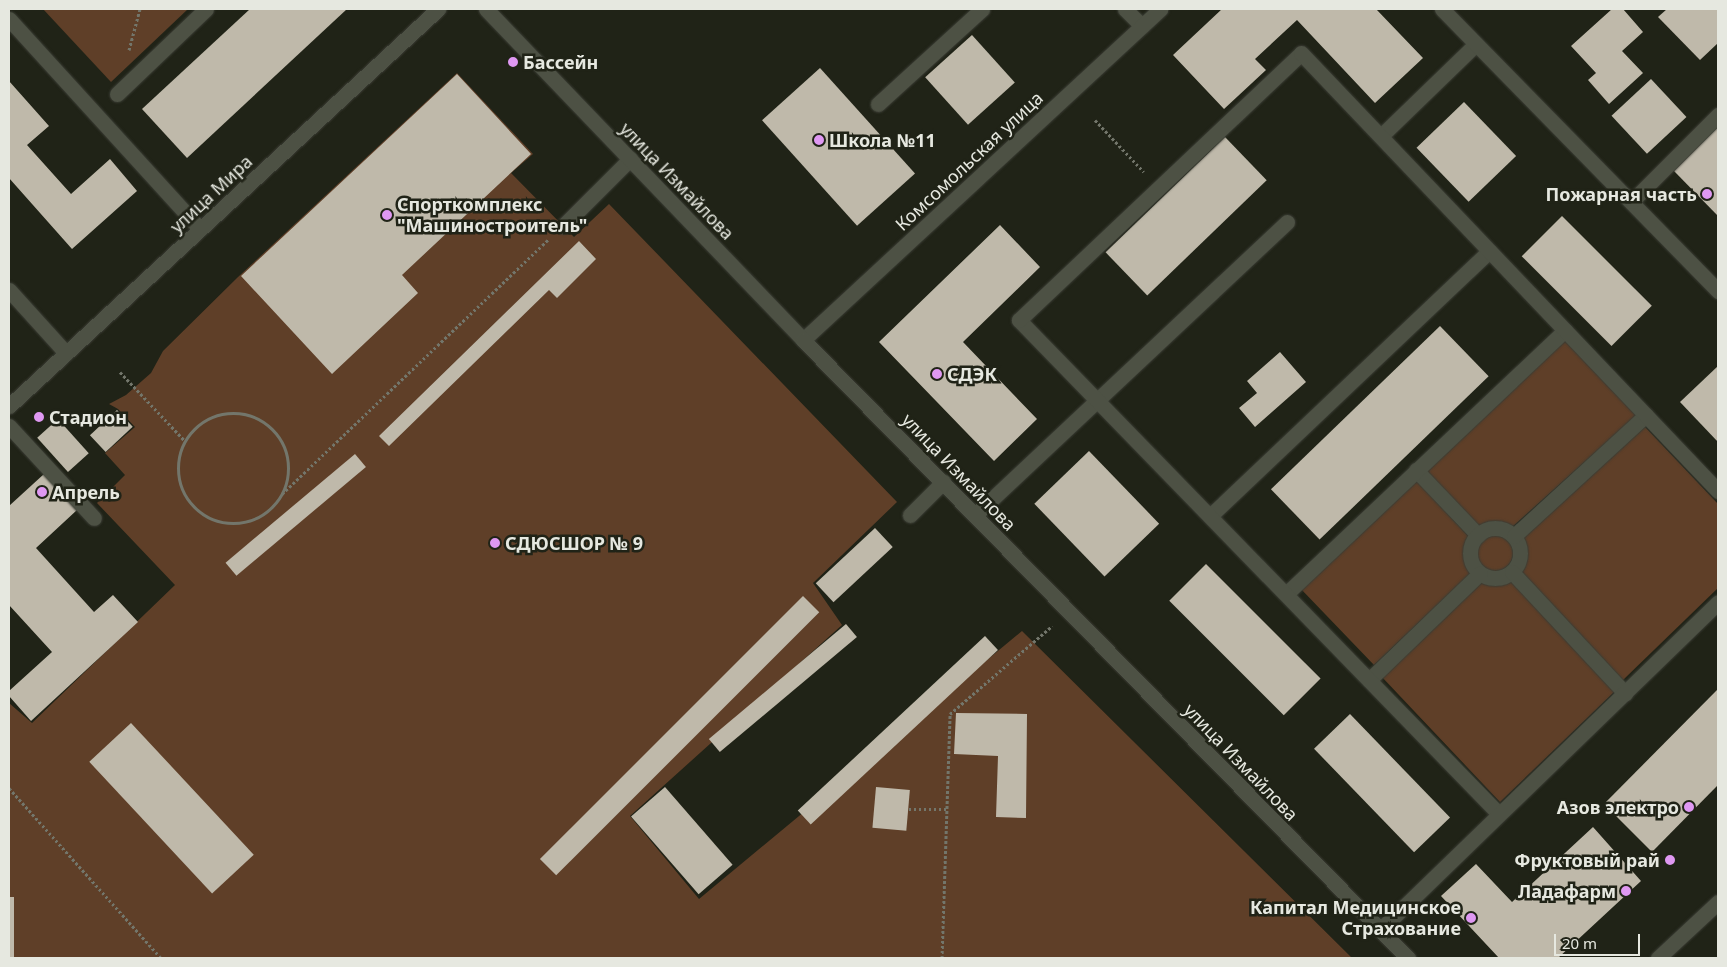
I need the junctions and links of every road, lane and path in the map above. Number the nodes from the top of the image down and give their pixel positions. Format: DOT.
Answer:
graph roads {
  1 [pos="206,9"];
  2 [pos="438,9"];
  3 [pos="486,9"];
  4 [pos="982,9"];
  5 [pos="1125,9"];
  6 [pos="1160,9"];
  7 [pos="1442,9"];
  8 [pos="9,19"];
  9 [pos="1142,26"];
  10 [pos="1476,44"];
  11 [pos="117,94"];
  12 [pos="878,104"];
  13 [pos="1718,115"];
  14 [pos="1095,120"];
  15 [pos="1380,136"];
  16 [pos="630,159"];
  17 [pos="1159,187"];
  18 [pos="1632,201"];
  19 [pos="1286,222"];
  20 [pos="563,226"];
  21 [pos="200,229"];
  22 [pos="1489,251"];
  23 [pos="9,290"];
  24 [pos="1718,291"];
  25 [pos="1565,330"];
  26 [pos="803,340"];
  27 [pos="66,354"];
  28 [pos="120,372"];
  29 [pos="1097,400"];
  30 [pos="9,406"];
  31 [pos="1646,415"];
  32 [pos="9,426"];
  33 [pos="185,441"];
  34 [pos="1416,470"];
  35 [pos="943,482"];
  36 [pos="1718,491"];
  37 [pos="282,494"];
  38 [pos="910,515"];
  39 [pos="976,515"];
  40 [pos="1210,516"];
  41 [pos="94,518"];
  42 [pos="1478,535"];
  43 [pos="1514,536"];
  44 [pos="1512,572"];
  45 [pos="1480,573"];
  46 [pos="1286,594"];
  47 [pos="1718,602"];
  48 [pos="1069,612"];
  49 [pos="1369,680"];
  50 [pos="1625,693"];
  51 [pos="9,788"];
  52 [pos="909,809"];
  53 [pos="947,809"];
  54 [pos="1499,814"];
  55 [pos="1718,902"];
  56 [pos="1380,930"];
  57 [pos="160,958"];
  58 [pos="942,958"];
  59 [pos="1408,958"];
  60 [pos="1658,958"];
  1 -- 11 [label="street"];
  2 -- 21 [label="street, улица Мира"];
  3 -- 16 [label="street, улица Измайлова"];
  4 -- 12 [label="street"];
  5 -- 9 [label="street"];
  6 -- 9 [label="street, Комсомольская улица"];
  7 -- 10 [label="street"];
  8 -- 21 [label="street"];
  9 -- 26 [label="street, Комсомольская улица"];
  10 -- 15 [label="street"];
  10 -- 18 [label="street"];
  13 -- 18 [label="street"];
  14 -- 17 [label="path"];
  15 -- 17 [label="street"];
  15 -- 22 [label="street"];
  16 -- 20 [label="street"];
  16 -- 26 [label="street, улица Измайлова"];
  17 -- 29 [label="street"];
  18 -- 24 [label="street"];
  19 -- 29 [label="street"];
  20 -- 37 [label="path"];
  21 -- 27 [label="street, улица Мира"];
  22 -- 25 [label="street"];
  22 -- 40 [label="street"];
  23 -- 27 [label="street"];
  25 -- 31 [label="street"];
  25 -- 34 [label="street"];
  26 -- 35 [label="street, улица Измайлова"];
  27 -- 30 [label="street, улица Мира"];
  28 -- 33 [label="path"];
  29 -- 39 [label="street"];
  29 -- 40 [label="street"];
  31 -- 36 [label="street"];
  31 -- 43 [label="street"];
  32 -- 41 [label="street"];
  33 -- 37 [label="path"];
  33 -- 37 [label="path"];
  34 -- 42 [label="street"];
  34 -- 46 [label="street"];
  35 -- 38 [label="street"];
  35 -- 39 [label="street, улица Измайлова"];
  39 -- 48 [label="street, улица Измайлова"];
  40 -- 46 [label="street"];
  42 -- 43 [label="street"];
  42 -- 45 [label="street"];
  43 -- 44 [label="street"];
  44 -- 45 [label="street"];
  44 -- 50 [label="street"];
  45 -- 49 [label="street"];
  46 -- 49 [label="street"];
  47 -- 50 [label="street"];
  48 -- 53 [label="path"];
  48 -- 56 [label="street, улица Измайлова"];
  49 -- 54 [label="street"];
  50 -- 54 [label="street"];
  51 -- 57 [label="path"];
  52 -- 53 [label="path"];
  53 -- 58 [label="path"];
  54 -- 56 [label="street"];
  55 -- 60 [label="street"];
  56 -- 59 [label="street, улица Измайлова"];
}
